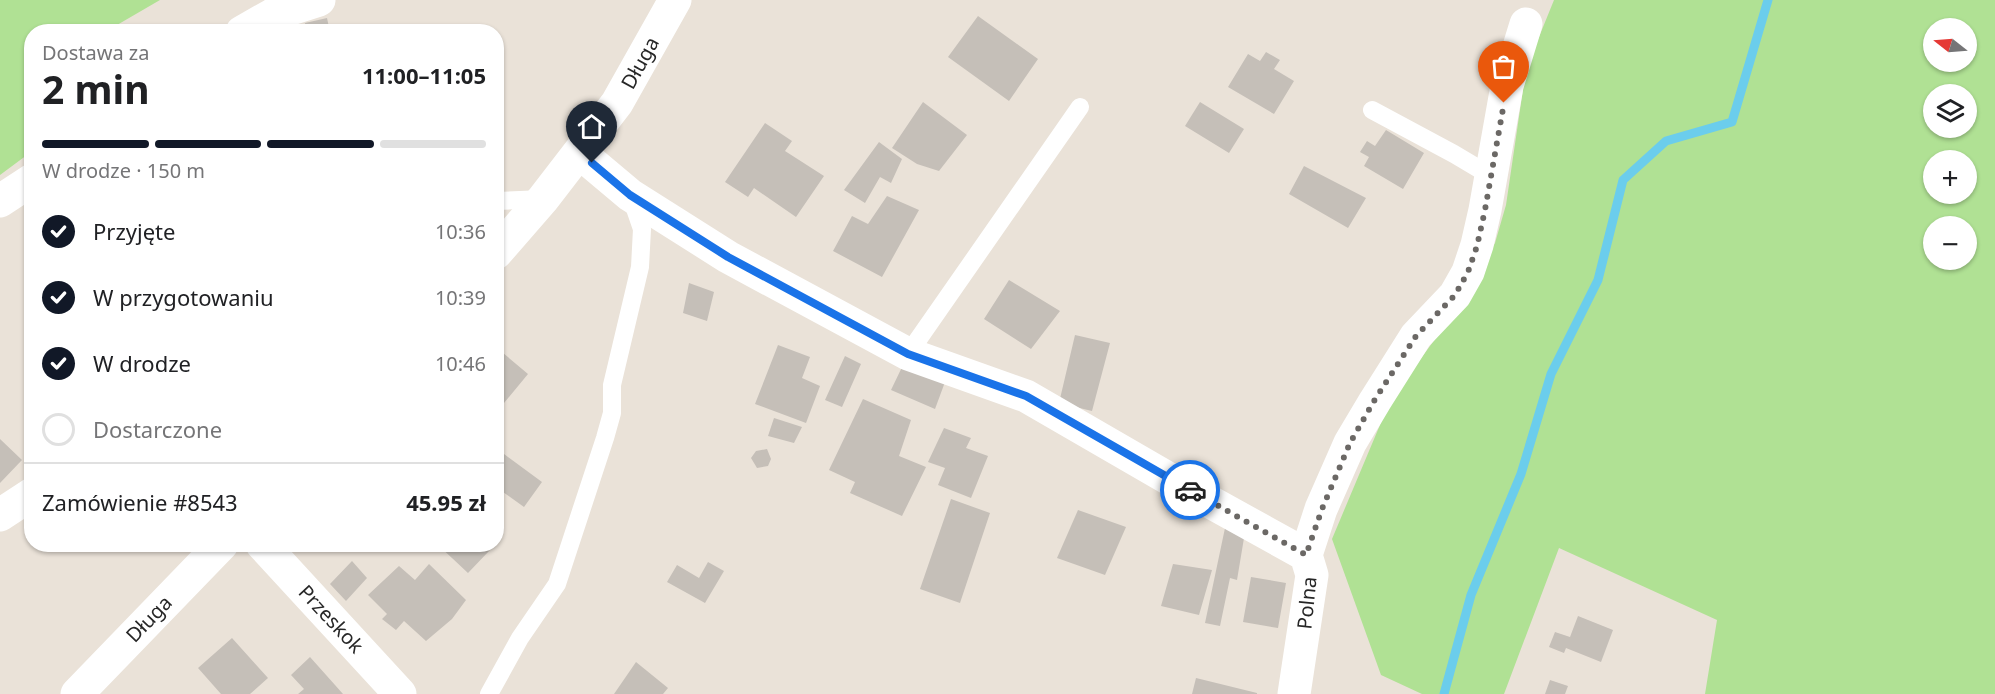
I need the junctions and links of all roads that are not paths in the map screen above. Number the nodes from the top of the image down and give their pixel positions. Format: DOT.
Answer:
graph roads {
  1 [pos="319,0"];
  2 [pos="675,0"];
  3 [pos="256,24"];
  4 [pos="1526,24"];
  5 [pos="1080,106"];
  6 [pos="1372,110"];
  7 [pos="580,153"];
  8 [pos="1491,176"];
  9 [pos="24,185"];
  10 [pos="630,195"];
  11 [pos="543,199"];
  12 [pos="0,201"];
  13 [pos="504,201"];
  14 [pos="504,244"];
  15 [pos="908,354"];
  16 [pos="24,499"];
  17 [pos="0,515"];
  18 [pos="214,552"];
  19 [pos="269,552"];
  20 [pos="1306,555"];
  21 [pos="77,694"];
  22 [pos="400,694"];
  23 [pos="489,694"];
  24 [pos="1294,694"];
  1 -- 3 [label="street"];
  2 -- 7 [label="street, Długa"];
  4 -- 8 [label="street, Polna"];
  5 -- 15 [label="lane"];
  6 -- 8 [label="lane"];
  7 -- 10 [label="street"];
  7 -- 11 [label="street, Długa"];
  8 -- 20 [label="street, Polna"];
  9 -- 12 [label="street"];
  10 -- 15 [label="street"];
  10 -- 23 [label="lane"];
  11 -- 13 [label="lane"];
  11 -- 14 [label="street, Długa"];
  15 -- 20 [label="street"];
  16 -- 17 [label="street"];
  18 -- 21 [label="street, Długa"];
  19 -- 22 [label="street, Przeskok"];
  20 -- 24 [label="street, Polna"];
}
